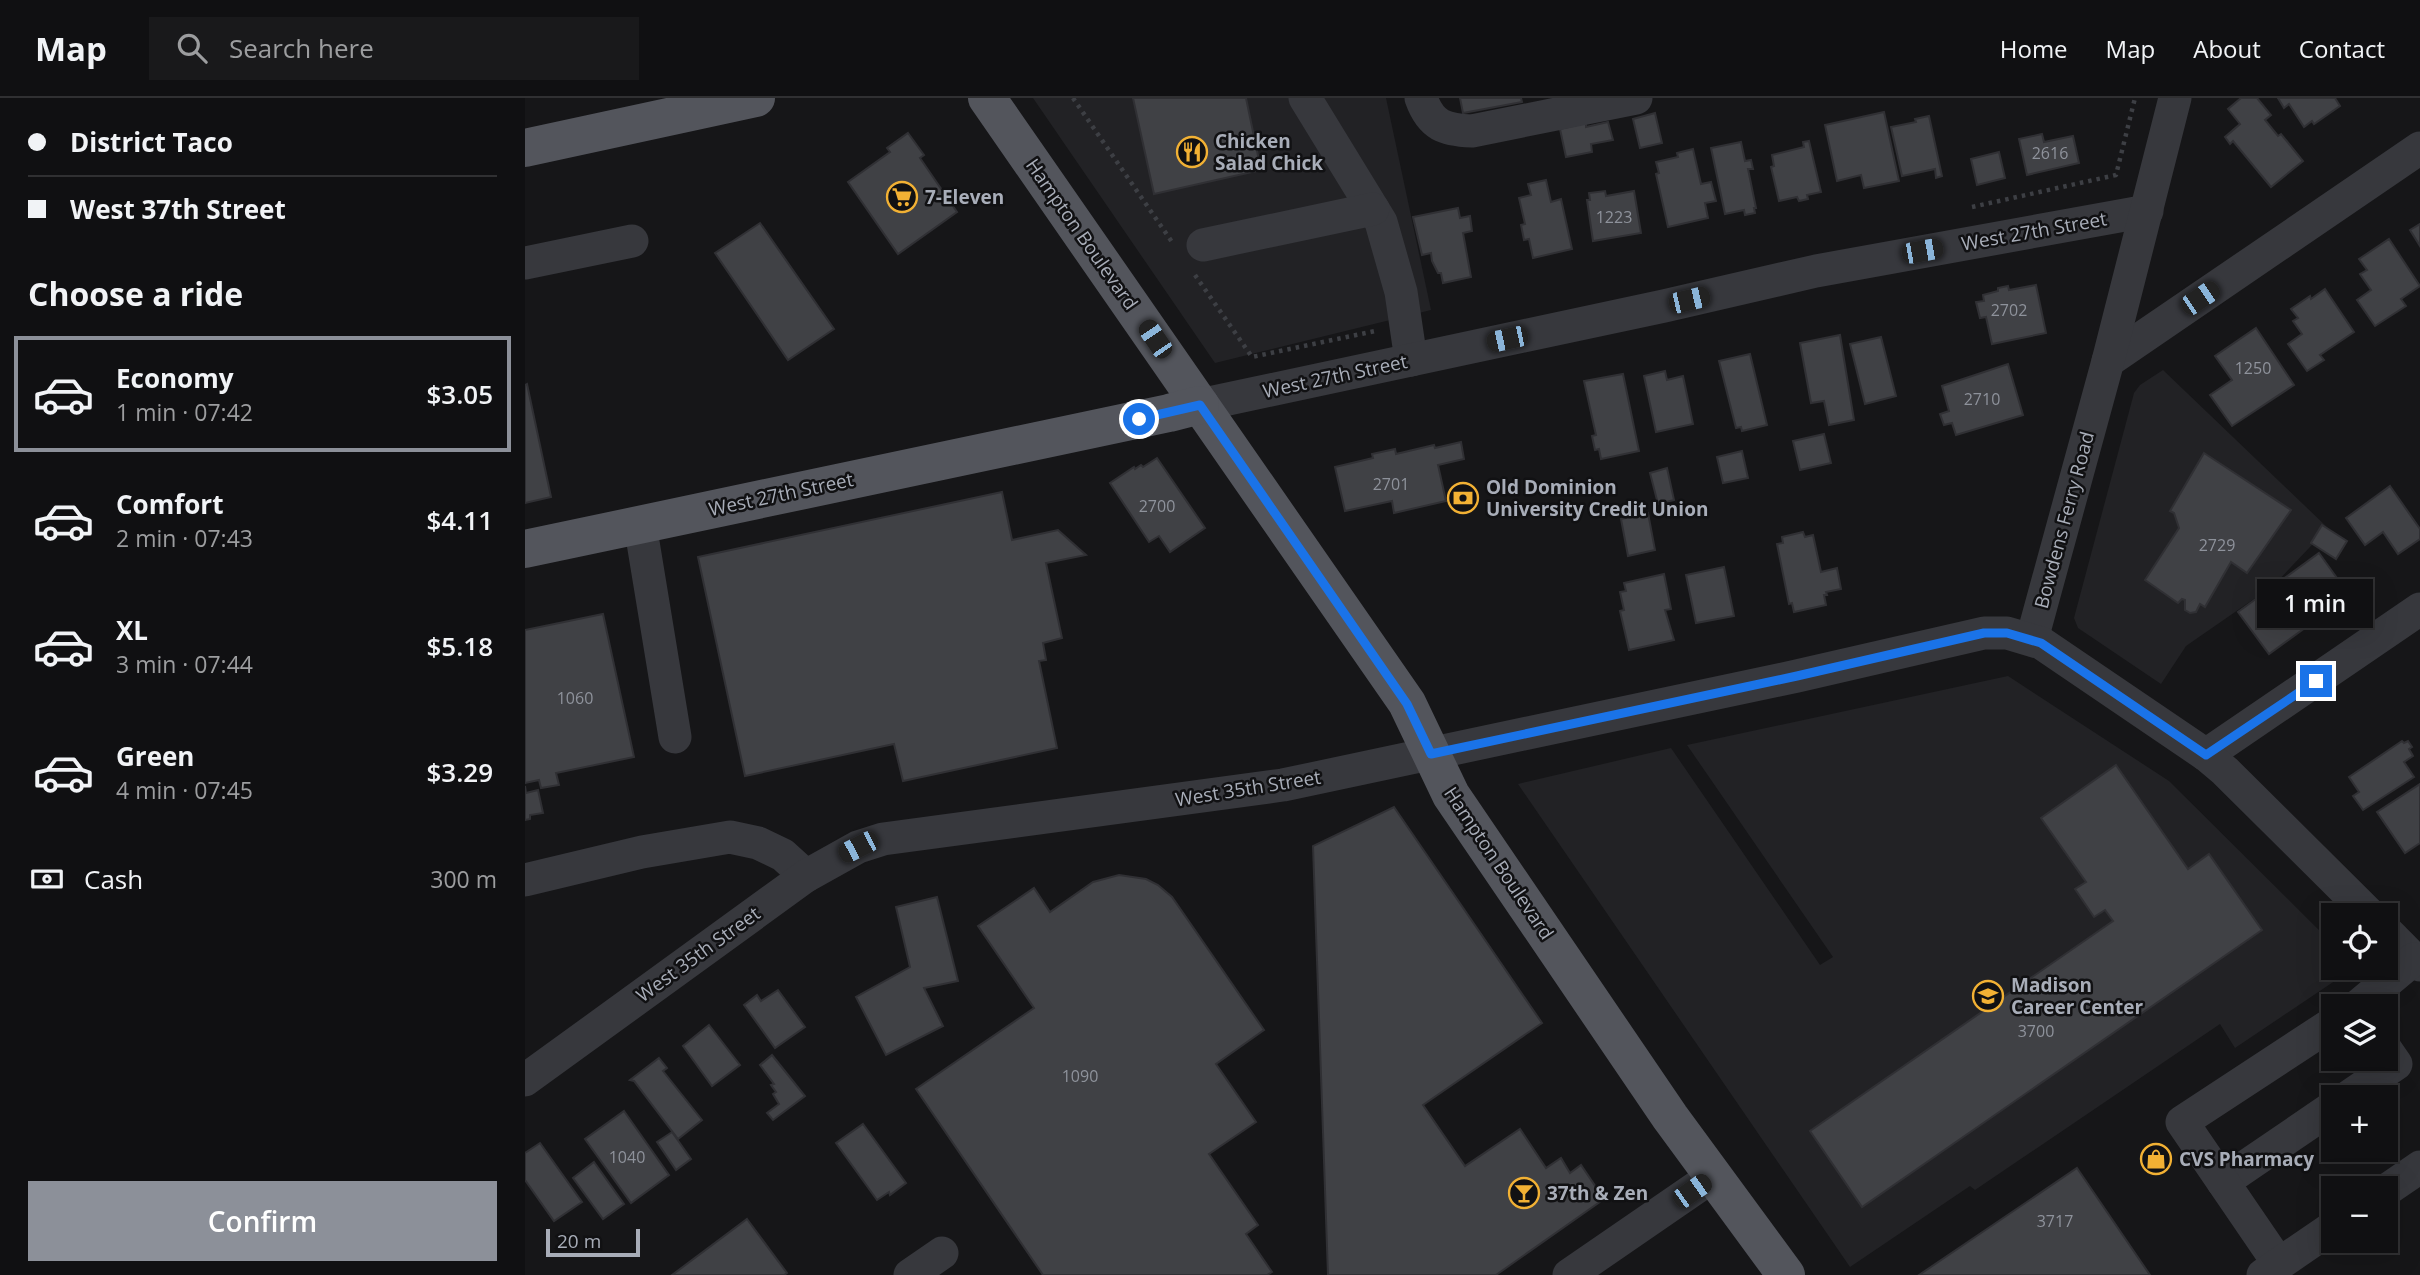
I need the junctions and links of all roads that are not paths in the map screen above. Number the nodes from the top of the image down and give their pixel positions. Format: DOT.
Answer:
graph roads {
  1 [pos="756,98"];
  2 [pos="986,98"];
  3 [pos="1305,98"];
  4 [pos="1421,98"];
  5 [pos="1636,98"];
  6 [pos="2175,98"];
  7 [pos="525,148"];
  8 [pos="2420,148"];
  9 [pos="1373,209"];
  10 [pos="2147,211"];
  11 [pos="632,241"];
  12 [pos="1190,255"];
  13 [pos="525,264"];
  14 [pos="1411,360"];
  15 [pos="2108,361"];
  16 [pos="1200,405"];
  17 [pos="640,524"];
  18 [pos="525,549"];
  19 [pos="2420,609"];
  20 [pos="2032,639"];
  21 [pos="675,737"];
  22 [pos="1431,754"];
  23 [pos="2206,755"];
  24 [pos="806,876"];
  25 [pos="525,880"];
  26 [pos="2358,903"];
  27 [pos="2398,943"];
  28 [pos="2417,962"];
  29 [pos="2374,994"];
  30 [pos="2321,1031"];
  31 [pos="2386,1071"];
  32 [pos="525,1080"];
  33 [pos="2365,1085"];
  34 [pos="2321,1115"];
  35 [pos="2420,1167"];
  36 [pos="1713,1176"];
  37 [pos="2223,1182"];
  38 [pos="2398,1182"];
  39 [pos="2321,1235"];
  40 [pos="942,1253"];
  41 [pos="2271,1269"];
  42 [pos="911,1275"];
  43 [pos="1569,1275"];
  44 [pos="1786,1275"];
  1 -- 7 [label="main road"];
  2 -- 16 [label="main road, Hampton Boulevard"];
  3 -- 9 [label="street"];
  4 -- 5 [label="street"];
  6 -- 10 [label="street, Bowdens Ferry Road"];
  8 -- 15 [label="street"];
  9 -- 12 [label="street"];
  9 -- 14 [label="street"];
  10 -- 14 [label="street, West 27th Street"];
  10 -- 15 [label="street, Bowdens Ferry Road"];
  11 -- 13 [label="street"];
  14 -- 16 [label="street, West 27th Street"];
  15 -- 20 [label="street, Bowdens Ferry Road"];
  16 -- 17 [label="main road, West 27th Street"];
  16 -- 22 [label="main road, Hampton Boulevard"];
  17 -- 18 [label="main road, West 27th Street"];
  17 -- 21 [label="street"];
  19 -- 23 [label="street"];
  20 -- 22 [label="street, West 35th Street"];
  20 -- 23 [label="street"];
  22 -- 24 [label="street, West 35th Street"];
  22 -- 36 [label="main road, Hampton Boulevard"];
  23 -- 26 [label="street"];
  24 -- 25 [label="street"];
  24 -- 32 [label="street, West 35th Street"];
  27 -- 28 [label="street"];
  28 -- 29 [label="street"];
  30 -- 37 [label="street"];
  31 -- 33 [label="street"];
  34 -- 37 [label="street"];
  35 -- 38 [label="street"];
  36 -- 43 [label="street"];
  36 -- 44 [label="main road, Hampton Boulevard"];
  37 -- 41 [label="street"];
  39 -- 41 [label="street"];
  40 -- 42 [label="street"];
}
